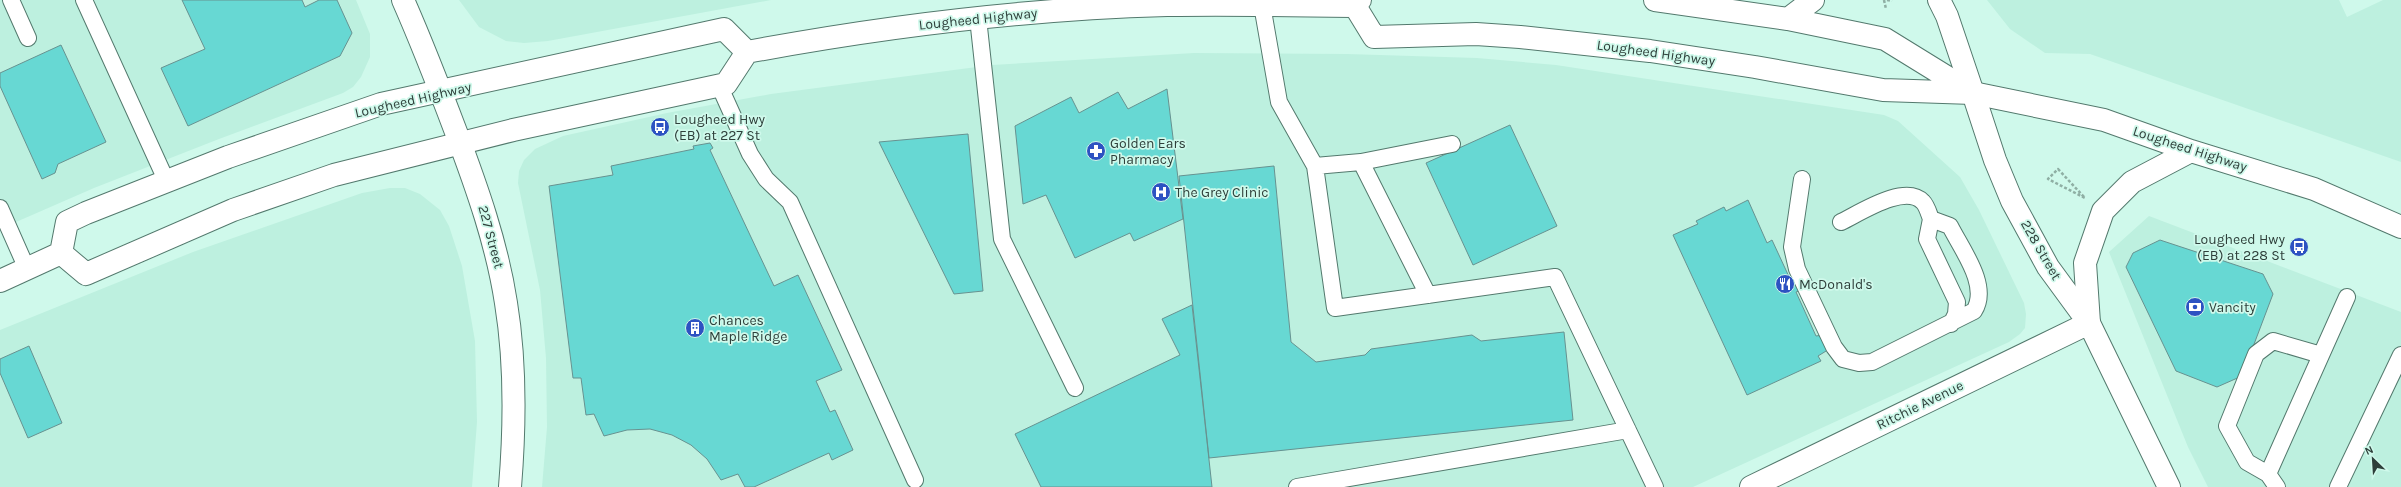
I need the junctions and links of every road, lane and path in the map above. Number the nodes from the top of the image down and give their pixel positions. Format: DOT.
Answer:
graph roads {
  1 [pos="11,0"];
  2 [pos="84,0"];
  3 [pos="403,0"];
  4 [pos="1655,0"];
  5 [pos="1813,0"];
  6 [pos="1884,0"];
  7 [pos="1887,0"];
  8 [pos="1939,0"];
  9 [pos="1892,1"];
  10 [pos="1357,3"];
  11 [pos="1262,4"];
  12 [pos="1886,11"];
  13 [pos="978,18"];
  14 [pos="1788,19"];
  15 [pos="28,38"];
  16 [pos="747,52"];
  17 [pos="719,85"];
  18 [pos="441,92"];
  19 [pos="1973,93"];
  20 [pos="460,142"];
  21 [pos="1452,144"];
  22 [pos="2191,151"];
  23 [pos="1361,162"];
  24 [pos="1315,166"];
  25 [pos="1802,179"];
  26 [pos="2048,179"];
  27 [pos="166,180"];
  28 [pos="0,208"];
  29 [pos="1931,219"];
  30 [pos="1841,222"];
  31 [pos="2401,227"];
  32 [pos="61,253"];
  33 [pos="27,269"];
  34 [pos="0,281"];
  35 [pos="1428,295"];
  36 [pos="2346,298"];
  37 [pos="2089,323"];
  38 [pos="1951,324"];
  39 [pos="2321,355"];
  40 [pos="2401,355"];
  41 [pos="1075,388"];
  42 [pos="1628,430"];
  43 [pos="915,480"];
  44 [pos="2273,481"];
  45 [pos="510,487"];
  46 [pos="1297,487"];
  47 [pos="1656,487"];
  48 [pos="1751,487"];
  49 [pos="2169,487"];
  50 [pos="2338,487"];
  1 -- 15 [label="lane"];
  2 -- 27 [label="lane"];
  3 -- 18 [label="main road, 227 Street"];
  4 -- 14 [label="main road, Lougheed Highway"];
  5 -- 14 [label="main road"];
  6 -- 12 [label="path"];
  7 -- 9 [label="path"];
  8 -- 19 [label="main road, 228 Street"];
  10 -- 11 [label="main road, Lougheed Highway"];
  10 -- 19 [label="main road, Lougheed Highway"];
  11 -- 13 [label="main road, Lougheed Highway"];
  11 -- 24 [label="lane"];
  13 -- 16 [label="main road, Lougheed Highway"];
  13 -- 41 [label="lane"];
  14 -- 19 [label="main road, Lougheed Highway"];
  16 -- 17 [label="main road"];
  16 -- 18 [label="main road, Lougheed Highway"];
  17 -- 20 [label="main road"];
  17 -- 43 [label="lane"];
  18 -- 20 [label="main road, 227 Street"];
  18 -- 27 [label="main road, Lougheed Highway"];
  19 -- 22 [label="main road, Lougheed Highway"];
  19 -- 37 [label="main road, 228 Street"];
  20 -- 32 [label="main road"];
  20 -- 45 [label="main road, 227 Street"];
  21 -- 23 [label="lane"];
  22 -- 31 [label="main road, Lougheed Highway"];
  22 -- 37 [label="main road"];
  23 -- 24 [label="lane"];
  23 -- 35 [label="lane"];
  24 -- 35 [label="lane"];
  25 -- 38 [label="lane"];
  26 -- 26 [label="path"];
  27 -- 32 [label="main road, Lougheed Highway"];
  28 -- 33 [label="lane"];
  29 -- 30 [label="lane"];
  29 -- 38 [label="lane"];
  29 -- 38 [label="lane"];
  32 -- 33 [label="main road"];
  33 -- 34 [label="main road"];
  35 -- 42 [label="lane"];
  36 -- 39 [label="lane"];
  37 -- 48 [label="main road, Ritchie Avenue"];
  37 -- 49 [label="main road, 228 Street"];
  39 -- 44 [label="lane"];
  39 -- 44 [label="lane"];
  40 -- 50 [label="lane"];
  42 -- 46 [label="lane"];
  42 -- 47 [label="lane"];
}
